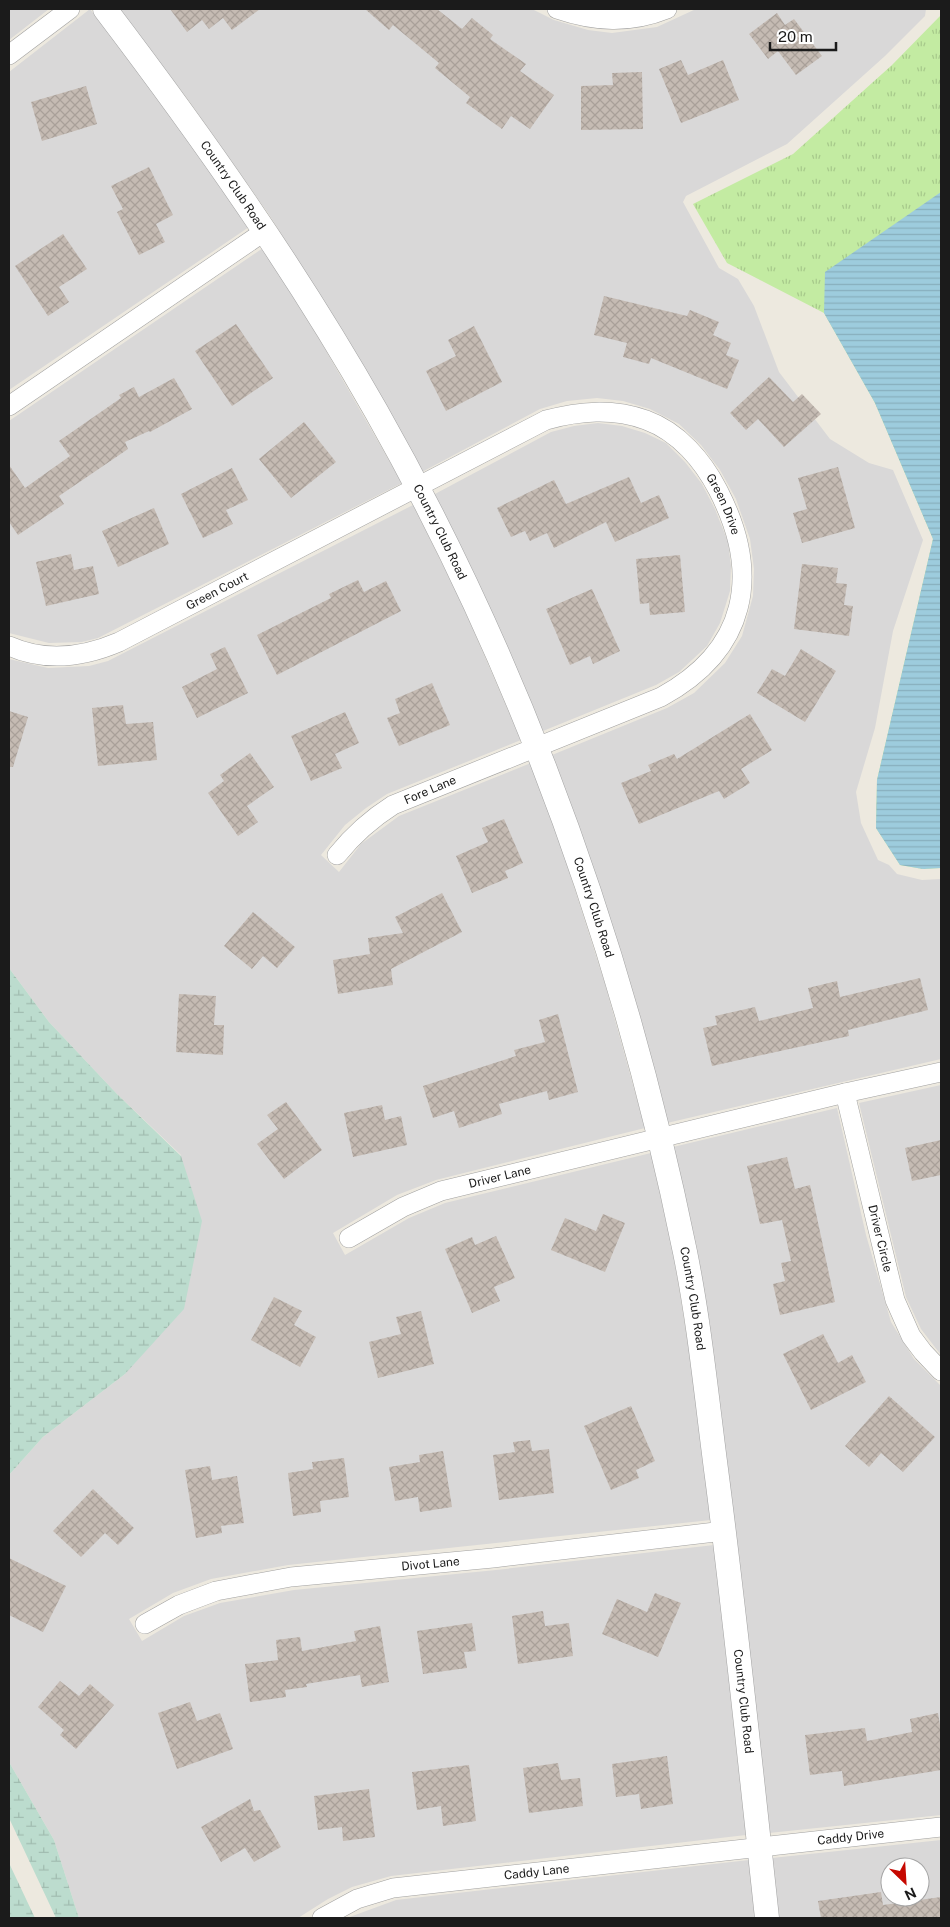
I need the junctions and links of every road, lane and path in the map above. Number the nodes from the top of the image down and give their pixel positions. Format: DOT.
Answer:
graph roads {
  1 [pos="70,9"];
  2 [pos="105,9"];
  3 [pos="557,9"];
  4 [pos="667,9"];
  5 [pos="9,55"];
  6 [pos="265,231"];
  7 [pos="9,406"];
  8 [pos="418,489"];
  9 [pos="9,646"];
  10 [pos="537,747"];
  11 [pos="337,855"];
  12 [pos="941,1072"];
  13 [pos="845,1093"];
  14 [pos="659,1137"];
  15 [pos="349,1238"];
  16 [pos="941,1371"];
  17 [pos="724,1531"];
  18 [pos="145,1624"];
  19 [pos="941,1827"];
  20 [pos="759,1847"];
  21 [pos="322,1918"];
  22 [pos="767,1918"];
  1 -- 5 [label="street"];
  2 -- 6 [label="street, Country Club Road"];
  3 -- 4 [label="street"];
  6 -- 7 [label="street"];
  6 -- 8 [label="street, Country Club Road"];
  8 -- 9 [label="street, Green Court"];
  8 -- 10 [label="street, Country Club Road"];
  8 -- 10 [label="street, Green Drive"];
  10 -- 11 [label="street, Fore Lane"];
  10 -- 14 [label="street, Country Club Road"];
  12 -- 13 [label="street"];
  13 -- 14 [label="street"];
  13 -- 16 [label="street, Driver Circle"];
  14 -- 15 [label="street, Driver Lane"];
  14 -- 17 [label="street, Country Club Road"];
  17 -- 18 [label="street, Divot Lane"];
  17 -- 20 [label="street, Country Club Road"];
  19 -- 20 [label="street, Caddy Drive"];
  20 -- 21 [label="street, Caddy Lane"];
  20 -- 22 [label="street, Country Club Road"];
}
